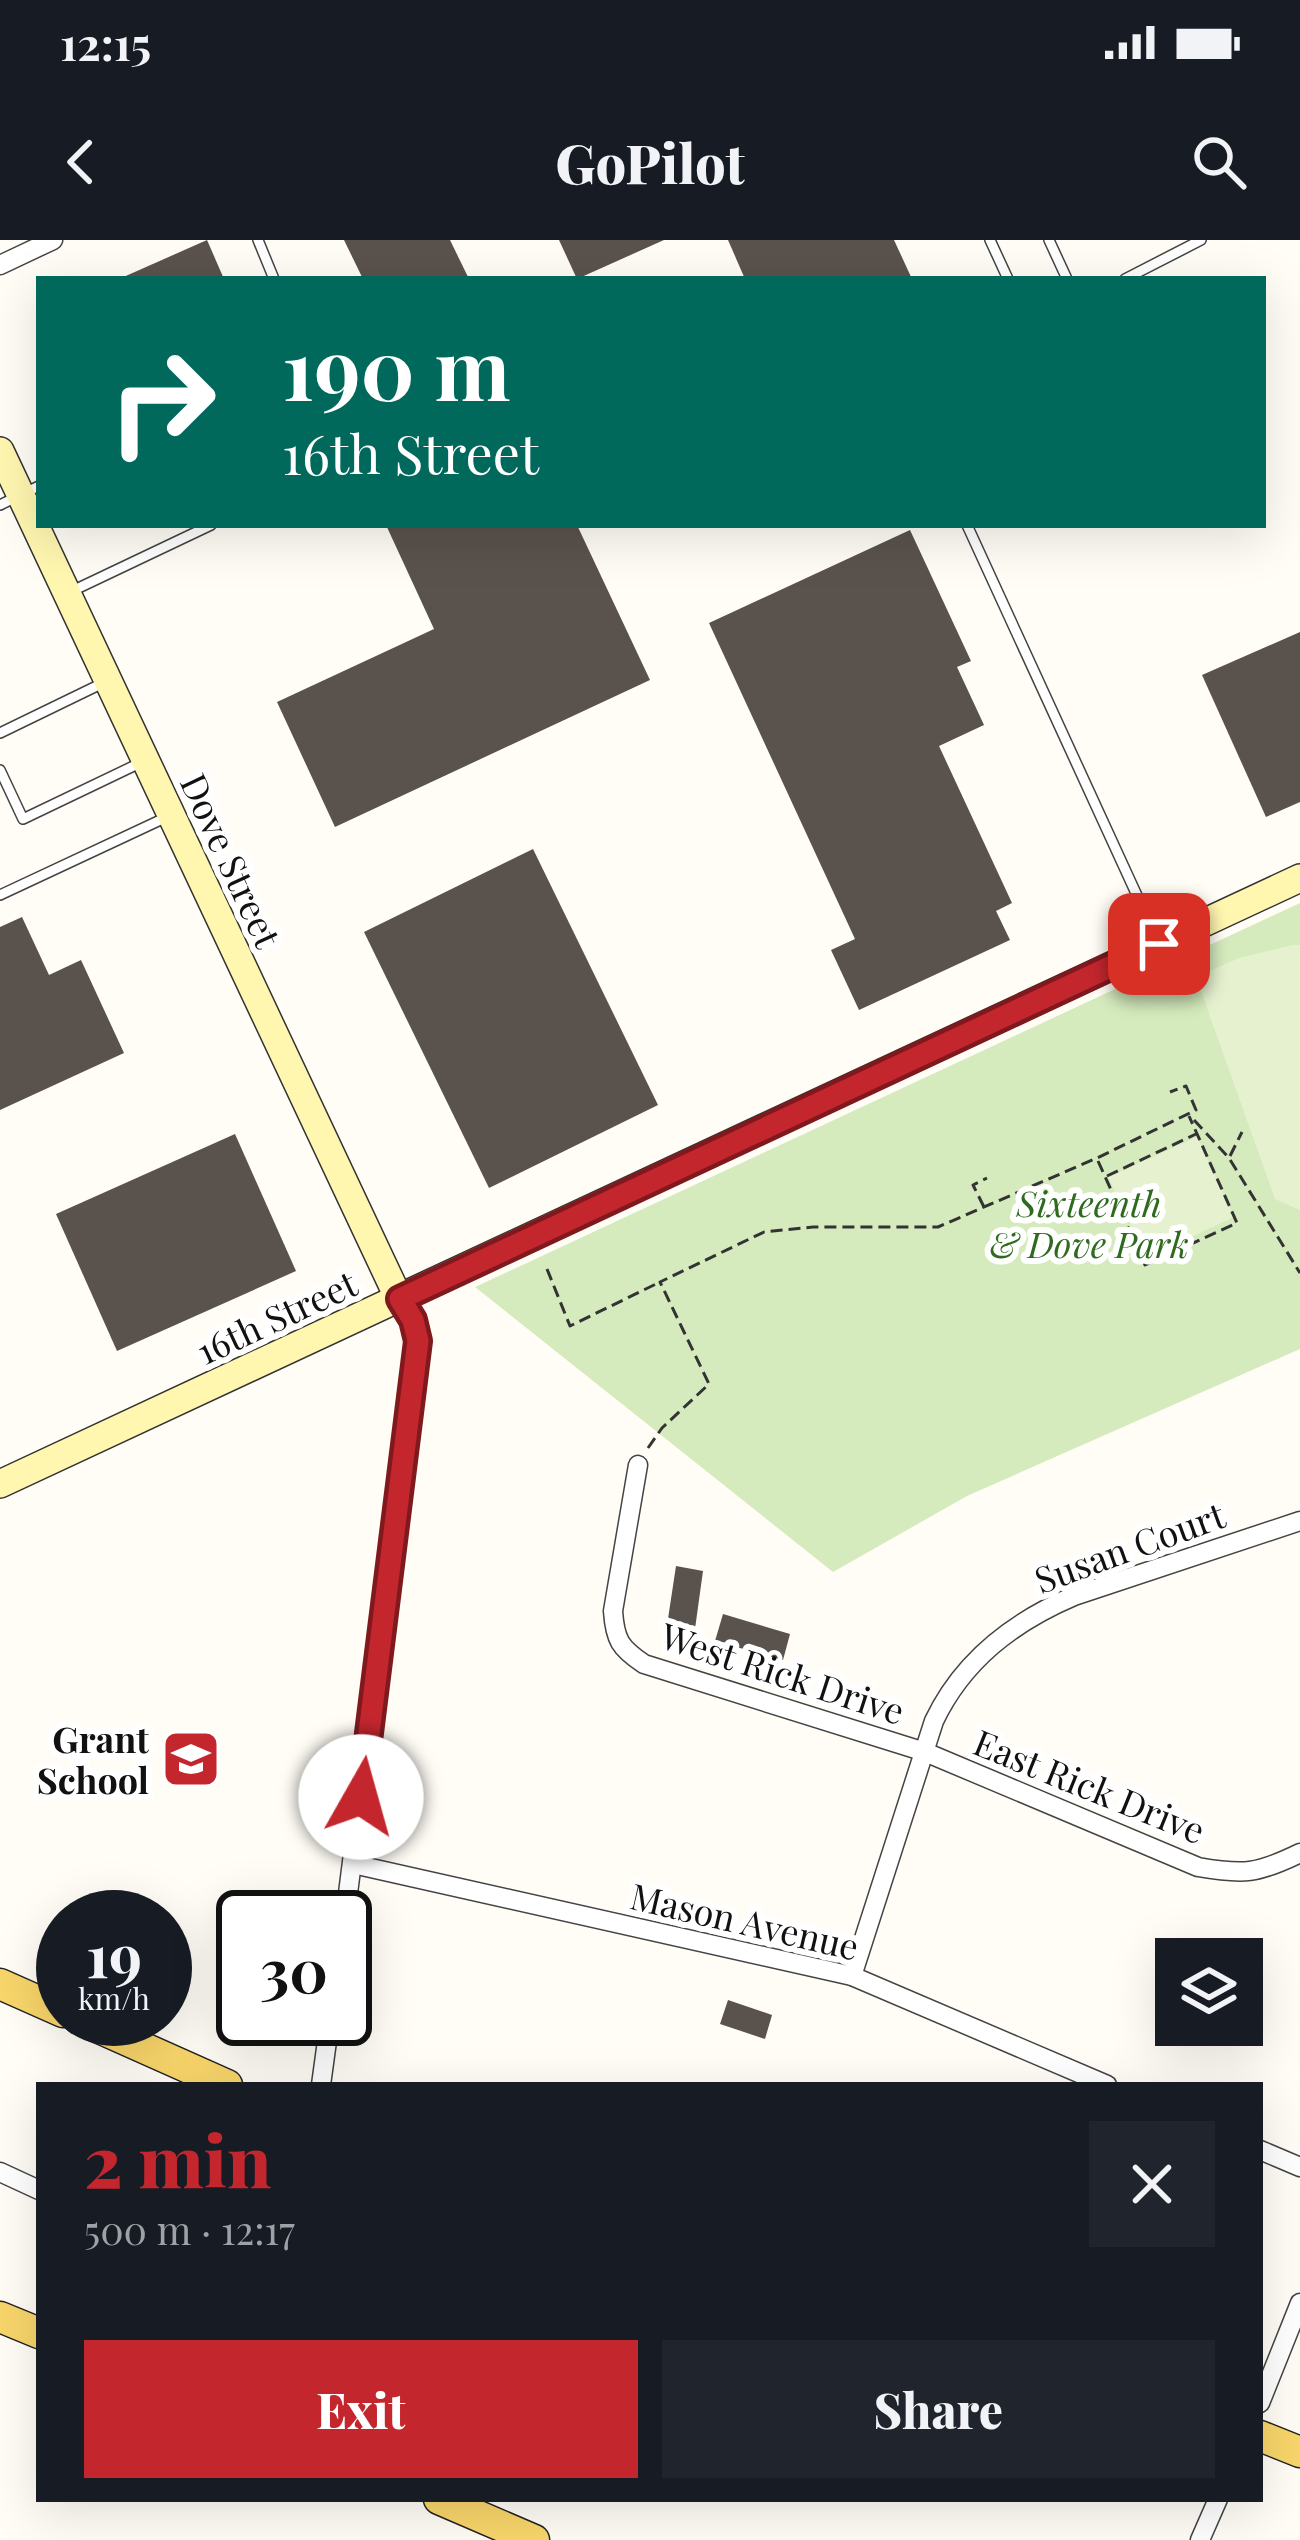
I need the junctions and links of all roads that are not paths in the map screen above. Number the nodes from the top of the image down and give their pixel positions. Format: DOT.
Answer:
graph roads {
  1 [pos="53,240"];
  2 [pos="258,240"];
  3 [pos="990,240"];
  4 [pos="1049,240"];
  5 [pos="1201,240"];
  6 [pos="0,265"];
  7 [pos="273,276"];
  8 [pos="1007,276"];
  9 [pos="1066,276"];
  10 [pos="1131,276"];
  11 [pos="0,451"];
  12 [pos="20,496"];
  13 [pos="205,528"];
  14 [pos="968,528"];
  15 [pos="67,593"];
  16 [pos="108,680"];
  17 [pos="0,733"];
  18 [pos="146,761"];
  19 [pos="0,770"];
  20 [pos="171,815"];
  21 [pos="1300,878"];
  22 [pos="0,896"];
  23 [pos="1159,944"];
  24 [pos="400,1299"];
  25 [pos="638,1465"];
  26 [pos="0,1484"];
  27 [pos="1300,1521"];
  28 [pos="926,1752"];
  29 [pos="1300,1853"];
  30 [pos="352,1864"];
  31 [pos="349,1890"];
  32 [pos="852,1976"];
  33 [pos="0,1984"];
  34 [pos="36,2000"];
  35 [pos="140,2046"];
  36 [pos="326,2046"];
  37 [pos="220,2082"];
  38 [pos="321,2082"];
  39 [pos="1100,2082"];
  40 [pos="1263,2151"];
  41 [pos="1300,2167"];
  42 [pos="0,2172"];
  43 [pos="36,2188"];
  44 [pos="1300,2303"];
  45 [pos="0,2317"];
  46 [pos="36,2332"];
  47 [pos="1263,2396"];
  48 [pos="1263,2437"];
  49 [pos="1300,2452"];
  50 [pos="446,2502"];
  51 [pos="1217,2502"];
  52 [pos="534,2540"];
  53 [pos="1201,2540"];
  1 -- 6 [label="street"];
  2 -- 7 [label="lane"];
  3 -- 8 [label="lane"];
  4 -- 9 [label="lane"];
  5 -- 10 [label="lane"];
  11 -- 12 [label="street, Dove Street"];
  12 -- 15 [label="street, Dove Street"];
  13 -- 15 [label="lane"];
  14 -- 23 [label="lane"];
  15 -- 16 [label="street, Dove Street"];
  16 -- 17 [label="lane"];
  16 -- 18 [label="street, Dove Street"];
  18 -- 19 [label="lane"];
  18 -- 20 [label="street, Dove Street"];
  20 -- 22 [label="lane"];
  20 -- 24 [label="street, Dove Street"];
  21 -- 23 [label="street, 16th Street"];
  23 -- 24 [label="street, 16th Street"];
  24 -- 26 [label="street, 16th Street"];
  24 -- 30 [label="street"];
  25 -- 28 [label="street, West Rick Drive"];
  27 -- 28 [label="street, Susan Court"];
  28 -- 29 [label="street, East Rick Drive"];
  28 -- 32 [label="street, Susan Court"];
  30 -- 31 [label="street"];
  30 -- 32 [label="street, Mason Avenue"];
  32 -- 39 [label="street, Mason Avenue"];
  33 -- 34 [label="main road"];
  35 -- 37 [label="main road"];
  36 -- 38 [label="street"];
  40 -- 41 [label="street"];
  42 -- 43 [label="street"];
  44 -- 47 [label="street"];
  45 -- 46 [label="main road"];
  48 -- 49 [label="main road"];
  50 -- 52 [label="main road"];
  51 -- 53 [label="street"];
}
